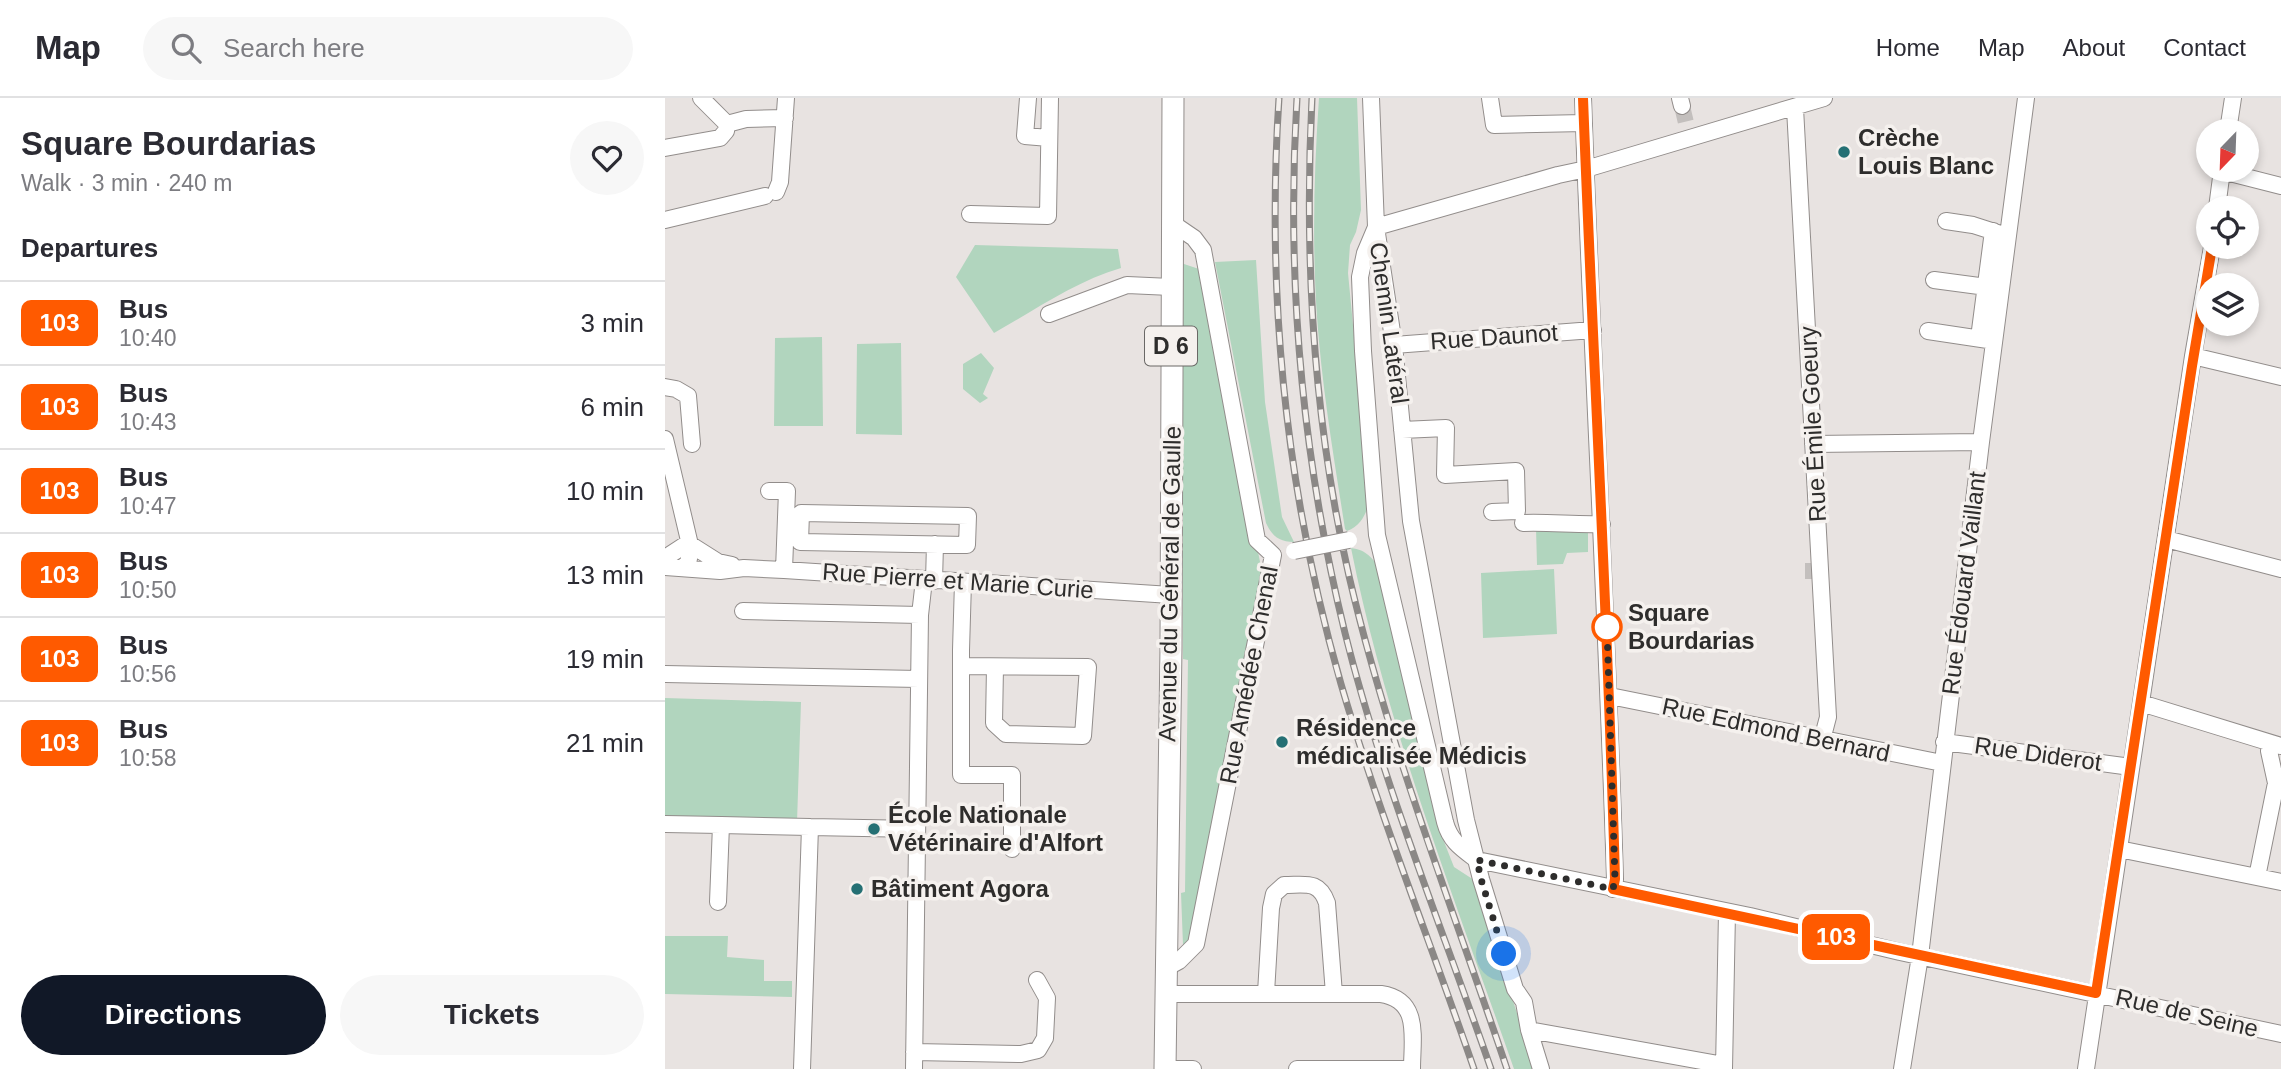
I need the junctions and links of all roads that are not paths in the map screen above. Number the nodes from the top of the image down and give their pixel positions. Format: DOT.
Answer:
graph roads {
  1 [pos="701,98"];
  2 [pos="786,98"];
  3 [pos="1028,98"];
  4 [pos="1050,98"];
  5 [pos="1173,98"];
  6 [pos="1371,98"];
  7 [pos="1490,98"];
  8 [pos="1583,98"];
  9 [pos="1823,98"];
  10 [pos="2026,98"];
  11 [pos="2233,98"];
  12 [pos="1795,108"];
  13 [pos="785,118"];
  14 [pos="2230,119"];
  15 [pos="1584,123"];
  16 [pos="726,124"];
  17 [pos="1049,138"];
  18 [pos="665,148"];
  19 [pos="1586,169"];
  20 [pos="2259,180"];
  21 [pos="2281,186"];
  22 [pos="970,214"];
  23 [pos="665,220"];
  24 [pos="1945,221"];
  25 [pos="1171,223"];
  26 [pos="1376,227"];
  27 [pos="2000,233"];
  28 [pos="2210,259"];
  29 [pos="1934,280"];
  30 [pos="1171,287"];
  31 [pos="1993,288"];
  32 [pos="1049,314"];
  33 [pos="1593,330"];
  34 [pos="1928,331"];
  35 [pos="1987,339"];
  36 [pos="1394,345"];
  37 [pos="2193,356"];
  38 [pos="2281,377"];
  39 [pos="665,387"];
  40 [pos="1402,430"];
  41 [pos="665,439"];
  42 [pos="1981,442"];
  43 [pos="692,444"];
  44 [pos="1813,444"];
  45 [pos="769,491"];
  46 [pos="1492,512"];
  47 [pos="1523,523"];
  48 [pos="1602,524"];
  49 [pos="1377,535"];
  50 [pos="2167,539"];
  51 [pos="688,543"];
  52 [pos="935,544"];
  53 [pos="1273,555"];
  54 [pos="665,558"];
  55 [pos="665,567"];
  56 [pos="683,568"];
  57 [pos="744,568"];
  58 [pos="2281,569"];
  59 [pos="784,570"];
  60 [pos="929,580"];
  61 [pos="963,582"];
  62 [pos="1171,595"];
  63 [pos="743,611"];
  64 [pos="920,615"];
  65 [pos="961,666"];
  66 [pos="995,667"];
  67 [pos="665,674"];
  68 [pos="919,679"];
  69 [pos="1610,696"];
  70 [pos="2141,703"];
  71 [pos="1822,740"];
  72 [pos="1944,742"];
  73 [pos="2276,745"];
  74 [pos="1942,764"];
  75 [pos="2131,767"];
  76 [pos="665,824"];
  77 [pos="721,825"];
  78 [pos="810,827"];
  79 [pos="917,829"];
  80 [pos="1012,849"];
  81 [pos="2119,849"];
  82 [pos="1477,860"];
  83 [pos="2257,877"];
  84 [pos="2281,882"];
  85 [pos="1613,889"];
  86 [pos="718,902"];
  87 [pos="1727,912"];
  88 [pos="1920,957"];
  89 [pos="1166,968"];
  90 [pos="1037,980"];
  91 [pos="1266,993"];
  92 [pos="2096,993"];
  93 [pos="1166,994"];
  94 [pos="1334,994"];
  95 [pos="1529,1030"];
  96 [pos="2281,1034"];
  97 [pos="914,1052"];
  98 [pos="1724,1067"];
  99 [pos="802,1069"];
  100 [pos="914,1069"];
  101 [pos="1165,1069"];
  102 [pos="1193,1069"];
  103 [pos="1297,1069"];
  104 [pos="1412,1069"];
  105 [pos="1541,1069"];
  106 [pos="1902,1069"];
  107 [pos="2086,1069"];
  1 -- 16 [label="street"];
  2 -- 13 [label="street"];
  3 -- 17 [label="street"];
  4 -- 17 [label="street"];
  5 -- 25 [label="main road, Avenue du Général de Gaulle / D 6"];
  6 -- 26 [label="street"];
  7 -- 15 [label="street"];
  8 -- 15 [label="street"];
  9 -- 12 [label="street"];
  10 -- 27 [label="street, Rue Édouard Vaillant"];
  11 -- 14 [label="street"];
  12 -- 19 [label="street"];
  12 -- 44 [label="street, Rue Émile Goeury"];
  13 -- 16 [label="street"];
  13 -- 23 [label="street"];
  15 -- 19 [label="street"];
  16 -- 18 [label="street"];
  17 -- 22 [label="street"];
  19 -- 26 [label="street"];
  19 -- 33 [label="street"];
  20 -- 21 [label="street"];
  24 -- 27 [label="street"];
  25 -- 30 [label="main road, Avenue du Général de Gaulle / D 6"];
  25 -- 53 [label="street, Rue Amédée Chenal"];
  26 -- 36 [label="street, Chemin Latéral"];
  26 -- 49 [label="street, Chemin Latéral"];
  27 -- 31 [label="street, Rue Édouard Vaillant"];
  28 -- 37 [label="street"];
  29 -- 31 [label="street"];
  30 -- 32 [label="street"];
  30 -- 62 [label="main road, Avenue du Général de Gaulle / D 6"];
  31 -- 35 [label="street, Rue Édouard Vaillant"];
  33 -- 36 [label="street, Rue Daunot"];
  33 -- 48 [label="street"];
  34 -- 35 [label="street"];
  35 -- 42 [label="street, Rue Édouard Vaillant"];
  36 -- 40 [label="street, Chemin Latéral"];
  37 -- 38 [label="street"];
  37 -- 50 [label="street"];
  39 -- 43 [label="street"];
  40 -- 46 [label="street"];
  40 -- 82 [label="street, Chemin Latéral"];
  41 -- 51 [label="street"];
  42 -- 44 [label="street"];
  42 -- 72 [label="street, Rue Édouard Vaillant"];
  44 -- 71 [label="street, Rue Émile Goeury"];
  45 -- 59 [label="street"];
  47 -- 48 [label="street"];
  48 -- 69 [label="street"];
  49 -- 53 [label="street, bridge"];
  49 -- 82 [label="street, Chemin Latéral"];
  50 -- 58 [label="street"];
  50 -- 70 [label="street"];
  51 -- 54 [label="street"];
  51 -- 56 [label="street"];
  51 -- 57 [label="street, Rue Pierre et Marie Curie"];
  52 -- 52 [label="street"];
  52 -- 60 [label="street"];
  53 -- 89 [label="street, Rue Amédée Chenal"];
  55 -- 56 [label="street, Rue Pierre et Marie Curie"];
  56 -- 57 [label="street, Rue Pierre et Marie Curie"];
  57 -- 59 [label="street, Rue Pierre et Marie Curie"];
  59 -- 60 [label="street, Rue Pierre et Marie Curie"];
  60 -- 61 [label="street, Rue Pierre et Marie Curie"];
  60 -- 64 [label="street"];
  61 -- 62 [label="street, Rue Pierre et Marie Curie"];
  61 -- 65 [label="street"];
  62 -- 89 [label="main road, Avenue du Général de Gaulle / D 6"];
  63 -- 64 [label="street"];
  64 -- 68 [label="street"];
  65 -- 66 [label="street"];
  65 -- 80 [label="street"];
  66 -- 66 [label="street"];
  67 -- 68 [label="street"];
  68 -- 79 [label="street"];
  69 -- 71 [label="street, Rue Edmond Bernard"];
  69 -- 85 [label="street"];
  70 -- 73 [label="street"];
  70 -- 75 [label="street"];
  71 -- 74 [label="street, Rue Edmond Bernard"];
  72 -- 74 [label="street, Rue Édouard Vaillant"];
  72 -- 75 [label="street, Rue Diderot"];
  73 -- 83 [label="street"];
  74 -- 88 [label="street, Rue Édouard Vaillant"];
  75 -- 81 [label="street"];
  76 -- 77 [label="street"];
  77 -- 78 [label="street"];
  77 -- 86 [label="street"];
  78 -- 79 [label="street"];
  78 -- 99 [label="street"];
  79 -- 97 [label="street"];
  81 -- 83 [label="street"];
  81 -- 92 [label="street"];
  82 -- 85 [label="street, Rue de Seine"];
  82 -- 95 [label="street, Chemin Latéral"];
  83 -- 84 [label="street"];
  85 -- 87 [label="street, Rue de Seine"];
  87 -- 88 [label="street, Rue de Seine"];
  87 -- 98 [label="street"];
  88 -- 92 [label="street, Rue de Seine"];
  88 -- 106 [label="street, Rue Édouard Vaillant"];
  89 -- 93 [label="main road, Avenue du Général de Gaulle / D 6"];
  90 -- 97 [label="street"];
  91 -- 93 [label="street"];
  91 -- 94 [label="street"];
  91 -- 94 [label="street"];
  92 -- 96 [label="street, Rue de Seine"];
  92 -- 107 [label="street"];
  93 -- 101 [label="main road, Avenue du Général de Gaulle / D 6"];
  94 -- 104 [label="street"];
  95 -- 98 [label="street"];
  95 -- 105 [label="street, Chemin Latéral"];
  97 -- 100 [label="street"];
  101 -- 102 [label="street"];
  103 -- 104 [label="street"];
}
